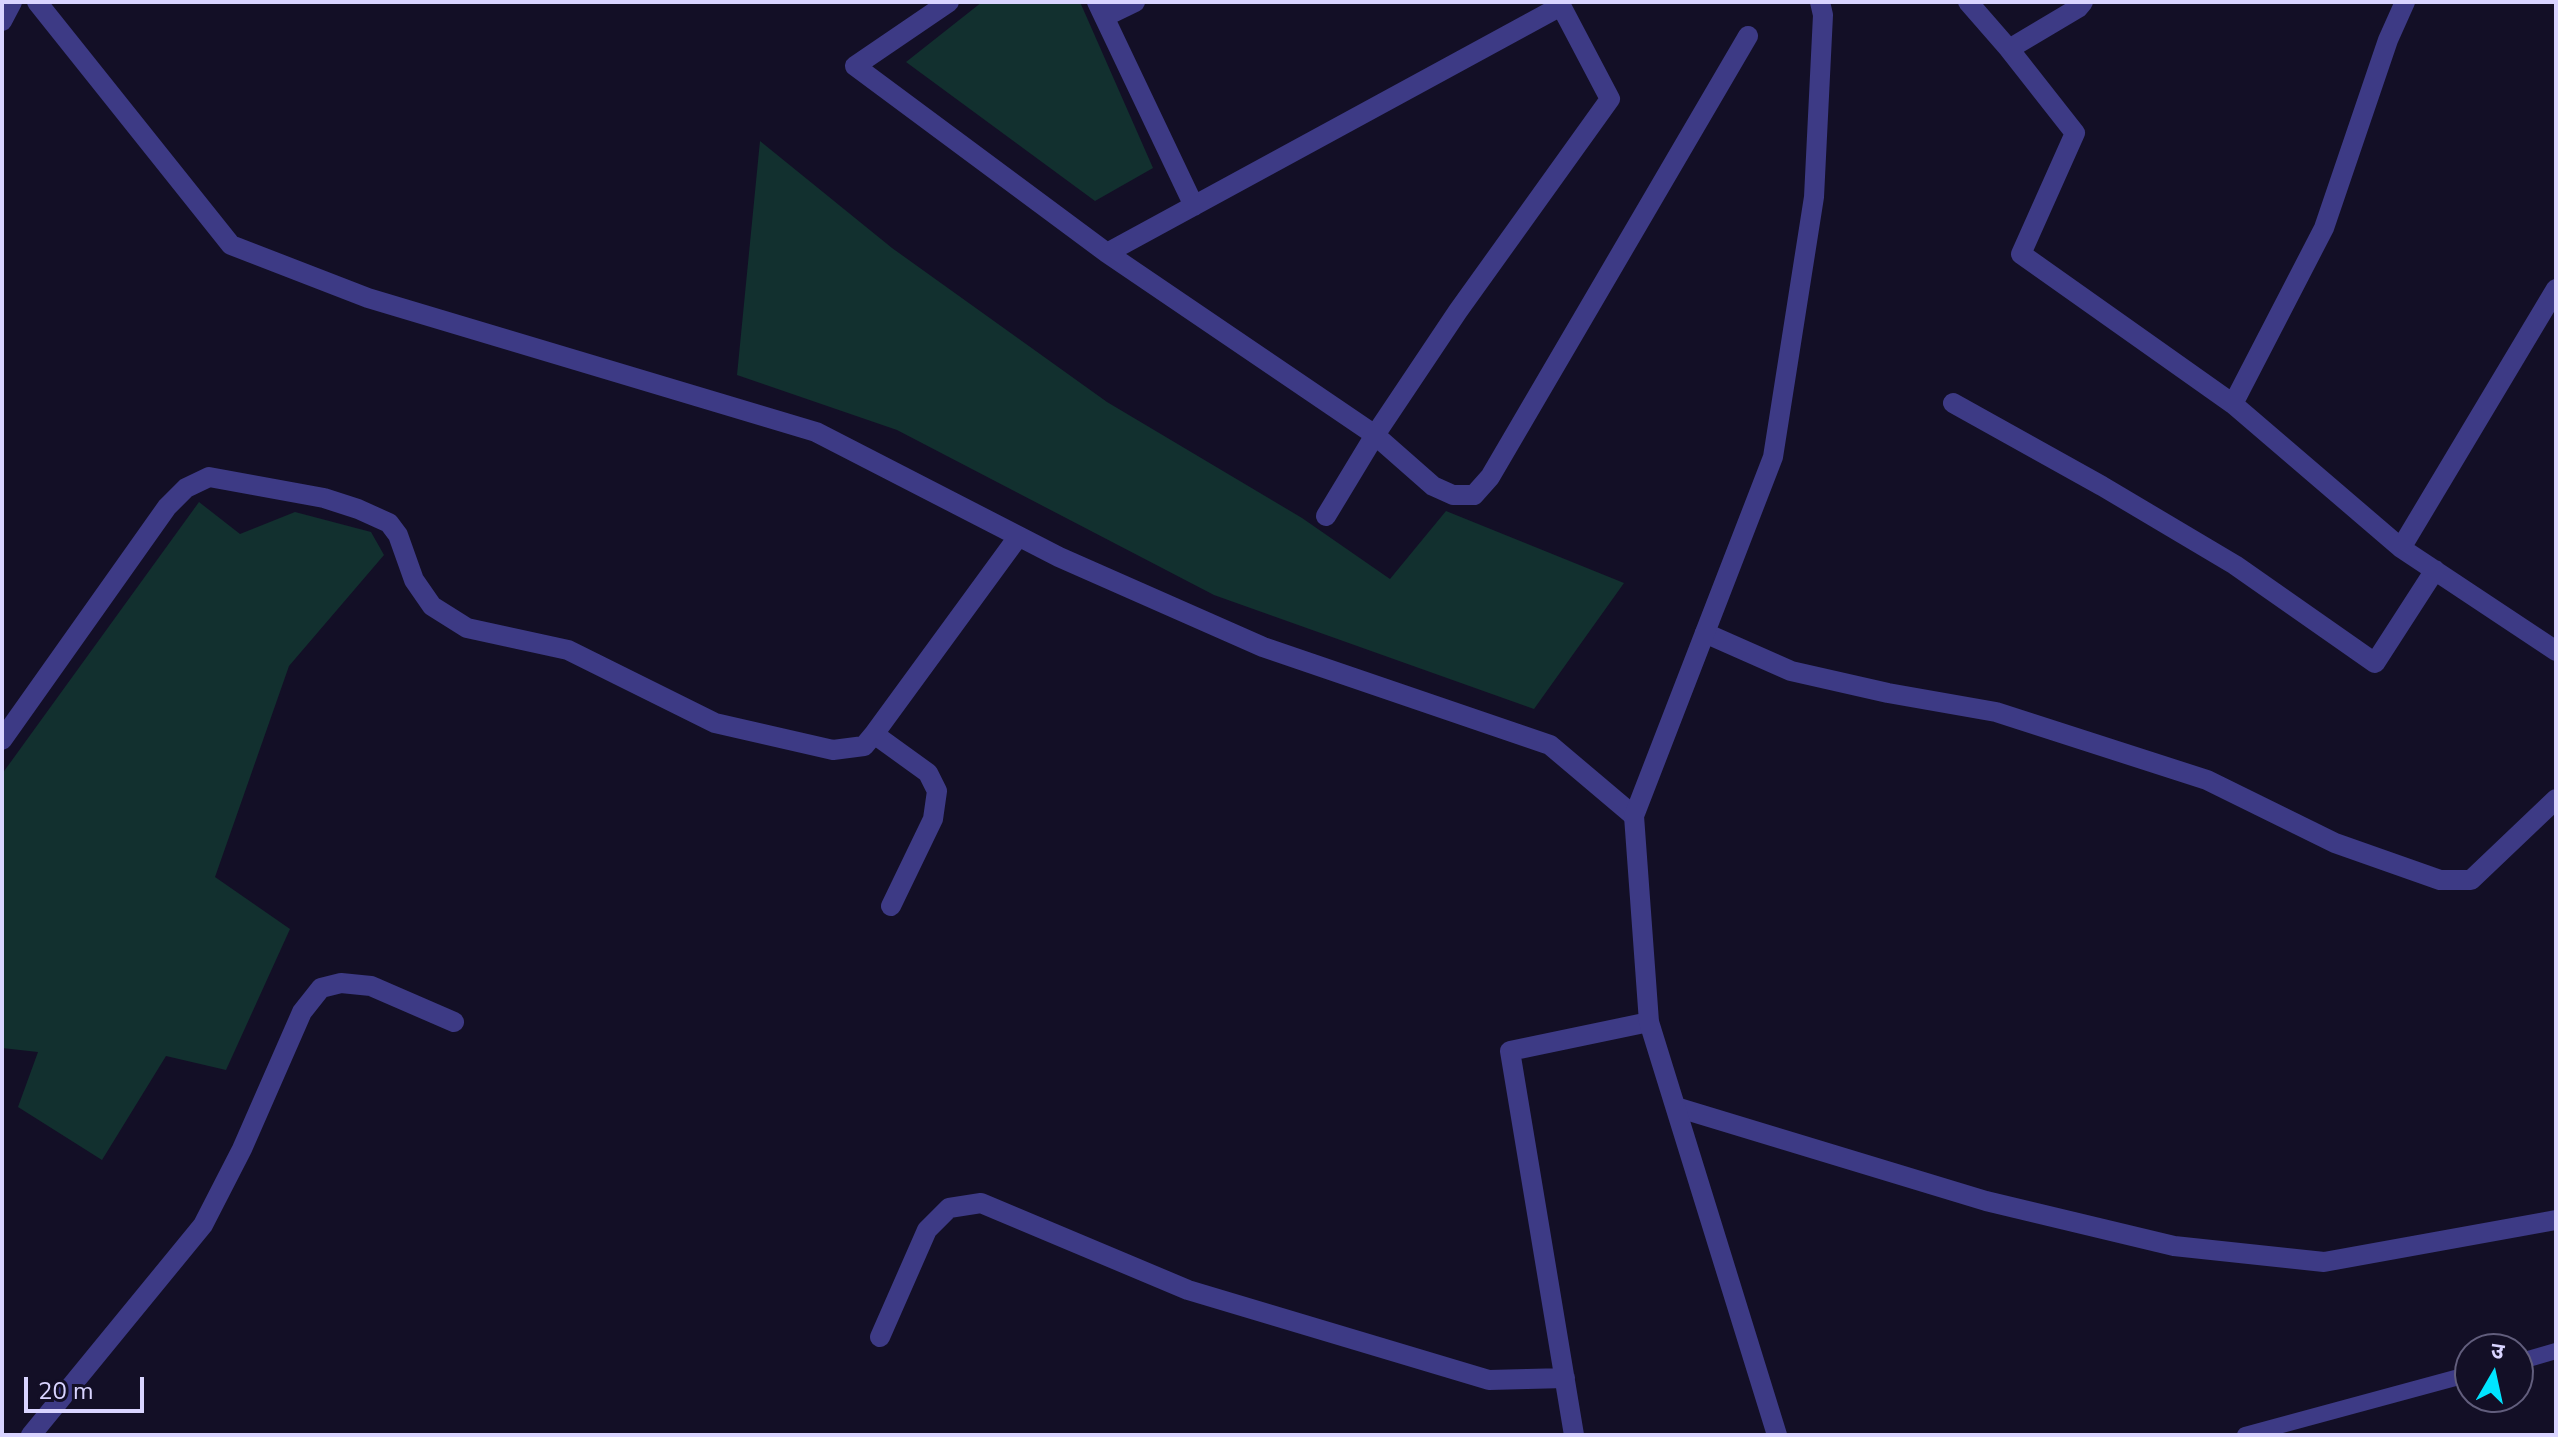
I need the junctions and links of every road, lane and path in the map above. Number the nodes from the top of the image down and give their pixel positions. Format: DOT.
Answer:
graph roads {
  1 [pos="12,2"];
  2 [pos="37,2"];
  3 [pos="949,2"];
  4 [pos="1135,2"];
  5 [pos="1820,2"];
  6 [pos="1968,2"];
  7 [pos="2083,2"];
  8 [pos="2405,2"];
  9 [pos="1560,4"];
  10 [pos="1100,10"];
  11 [pos="2,21"];
  12 [pos="1748,36"];
  13 [pos="2009,49"];
  14 [pos="1194,206"];
  15 [pos="1107,253"];
  16 [pos="2556,289"];
  17 [pos="1953,403"];
  18 [pos="2233,404"];
  19 [pos="1375,435"];
  20 [pos="1326,516"];
  21 [pos="1018,537"];
  22 [pos="2401,548"];
  23 [pos="2435,570"];
  24 [pos="1705,633"];
  25 [pos="2556,651"];
  26 [pos="874,734"];
  27 [pos="2,740"];
  28 [pos="2556,799"];
  29 [pos="1634,816"];
  30 [pos="891,906"];
  31 [pos="454,1022"];
  32 [pos="1649,1022"];
  33 [pos="1676,1107"];
  34 [pos="2556,1220"];
  35 [pos="880,1337"];
  36 [pos="2556,1351"];
  37 [pos="2534,1357"];
  38 [pos="1565,1378"];
  39 [pos="2454,1378"];
  40 [pos="31,1435"];
  41 [pos="1574,1435"];
  42 [pos="1777,1435"];
  43 [pos="2245,1435"];
  1 -- 11 [label="street"];
  2 -- 21 [label="street"];
  3 -- 15 [label="street"];
  4 -- 10 [label="street"];
  5 -- 24 [label="street"];
  6 -- 13 [label="street"];
  7 -- 13 [label="street"];
  8 -- 18 [label="street"];
  9 -- 14 [label="street"];
  9 -- 19 [label="street"];
  10 -- 14 [label="street"];
  12 -- 19 [label="street"];
  13 -- 18 [label="street"];
  14 -- 15 [label="street"];
  15 -- 19 [label="street"];
  16 -- 22 [label="street"];
  17 -- 23 [label="street"];
  18 -- 22 [label="street"];
  19 -- 20 [label="street"];
  21 -- 26 [label="street"];
  21 -- 29 [label="street"];
  22 -- 23 [label="street"];
  23 -- 25 [label="street"];
  24 -- 28 [label="street"];
  24 -- 29 [label="street"];
  26 -- 27 [label="street"];
  26 -- 30 [label="street"];
  29 -- 32 [label="street"];
  31 -- 40 [label="street"];
  32 -- 33 [label="street"];
  32 -- 38 [label="street"];
  33 -- 34 [label="street"];
  33 -- 42 [label="street"];
  35 -- 38 [label="street"];
  36 -- 37 [label="lane"];
  38 -- 41 [label="street"];
  39 -- 43 [label="lane"];
}
